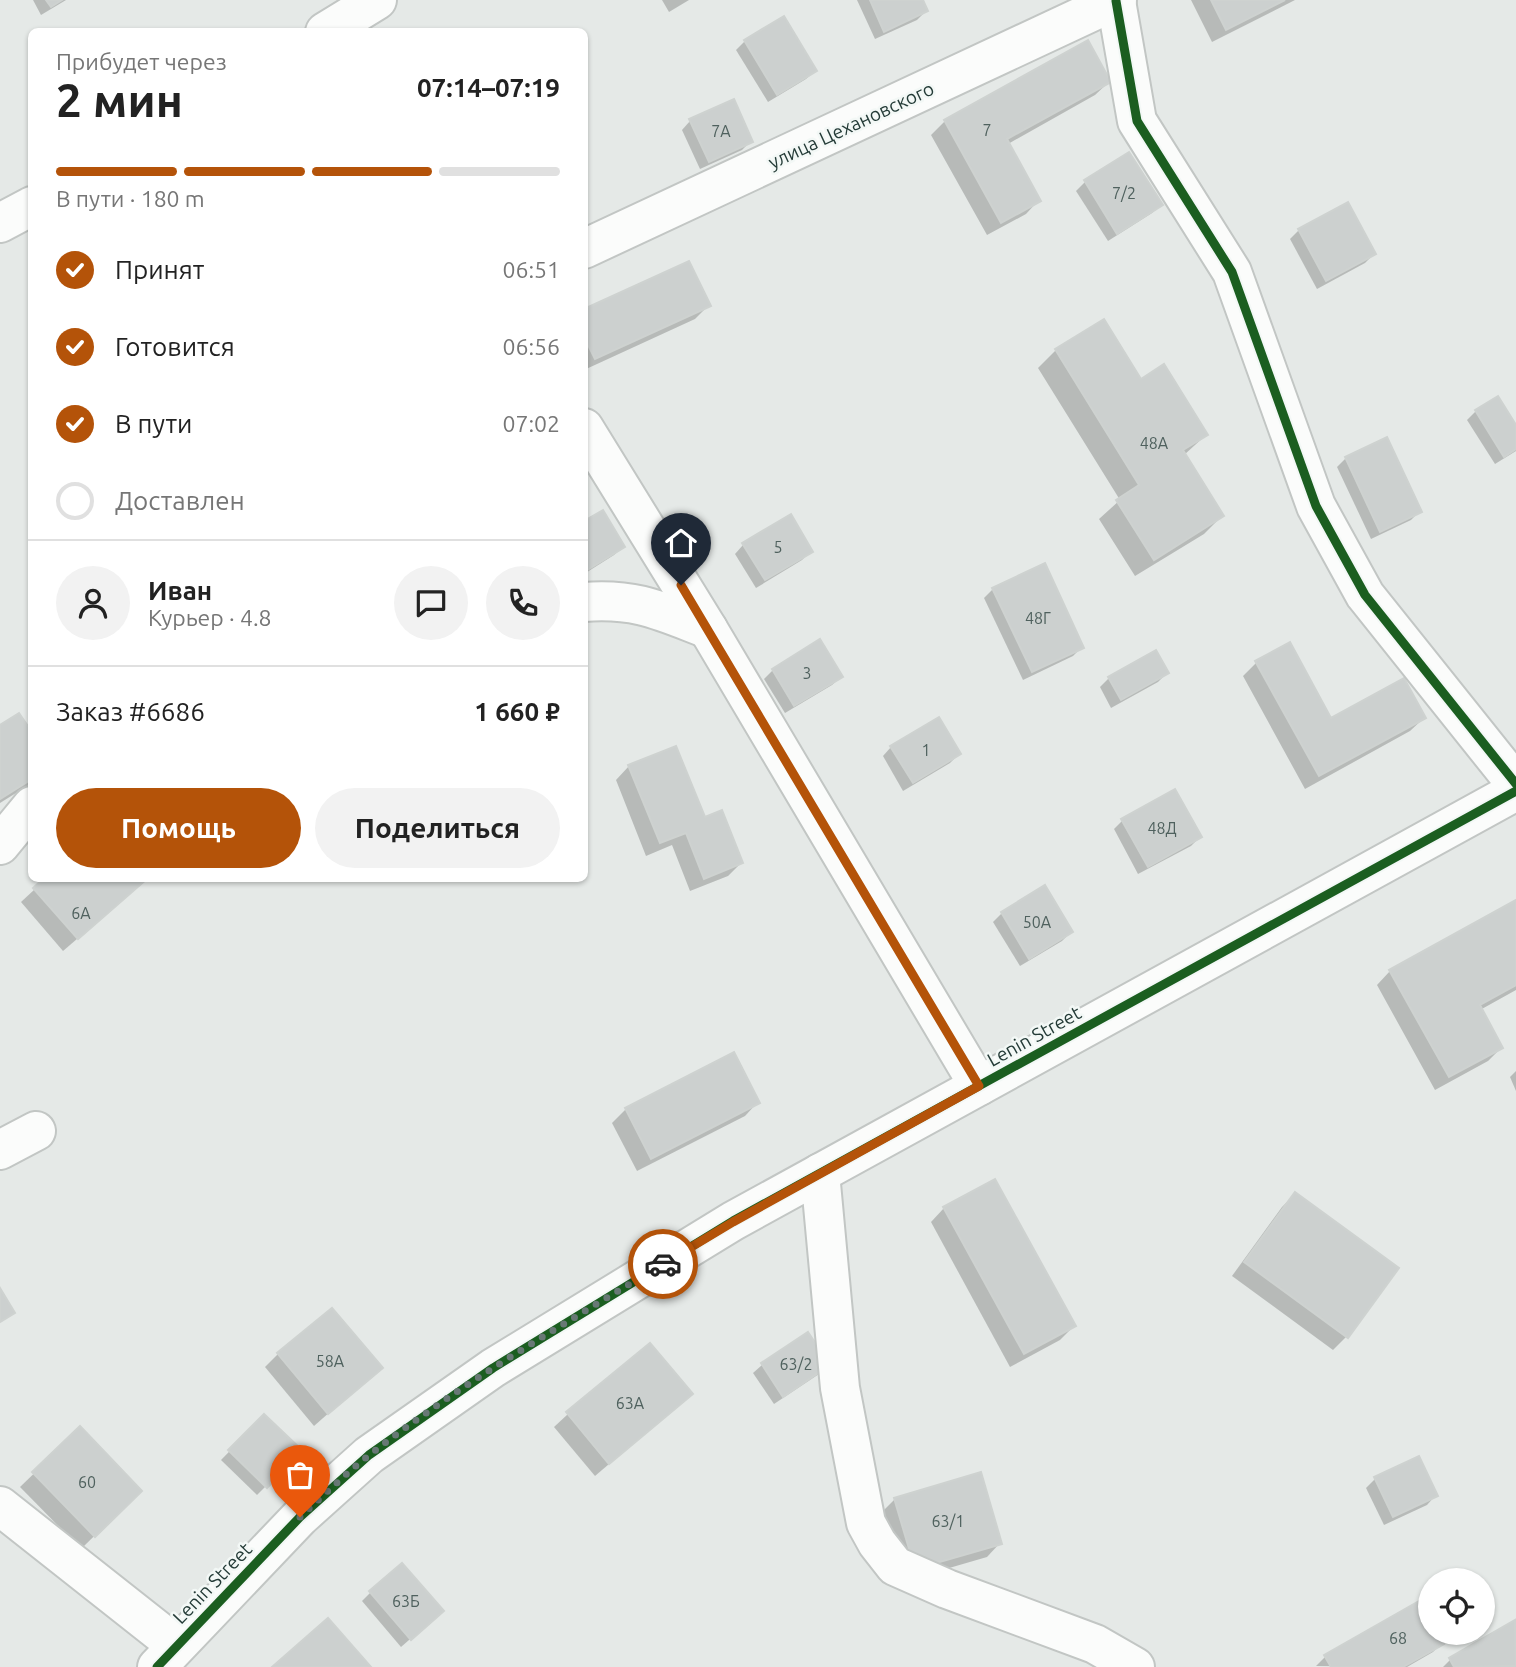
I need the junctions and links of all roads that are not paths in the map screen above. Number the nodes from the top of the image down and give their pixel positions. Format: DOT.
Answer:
graph roads {
  1 [pos="377,0"];
  2 [pos="1116,1"];
  3 [pos="332,28"];
  4 [pos="28,208"];
  5 [pos="0,223"];
  6 [pos="588,246"];
  7 [pos="588,434"];
  8 [pos="588,601"];
  9 [pos="708,629"];
  10 [pos="1516,784"];
  11 [pos="1516,791"];
  12 [pos="28,811"];
  13 [pos="0,845"];
  14 [pos="979,1086"];
  15 [pos="36,1131"];
  16 [pos="0,1150"];
  17 [pos="820,1173"];
  18 [pos="0,1506"];
  19 [pos="166,1656"];
  20 [pos="1135,1667"];
  1 -- 3 [label="street"];
  2 -- 6 [label="street, улица Цехановского"];
  2 -- 10 [label="street"];
  4 -- 5 [label="street"];
  7 -- 9 [label="street"];
  8 -- 9 [label="street"];
  9 -- 14 [label="street"];
  11 -- 14 [label="street, Lenin Street"];
  12 -- 13 [label="street"];
  14 -- 17 [label="street, Lenin Street"];
  15 -- 16 [label="street"];
  17 -- 19 [label="street, Lenin Street"];
  17 -- 20 [label="street"];
  18 -- 19 [label="street"];
}
